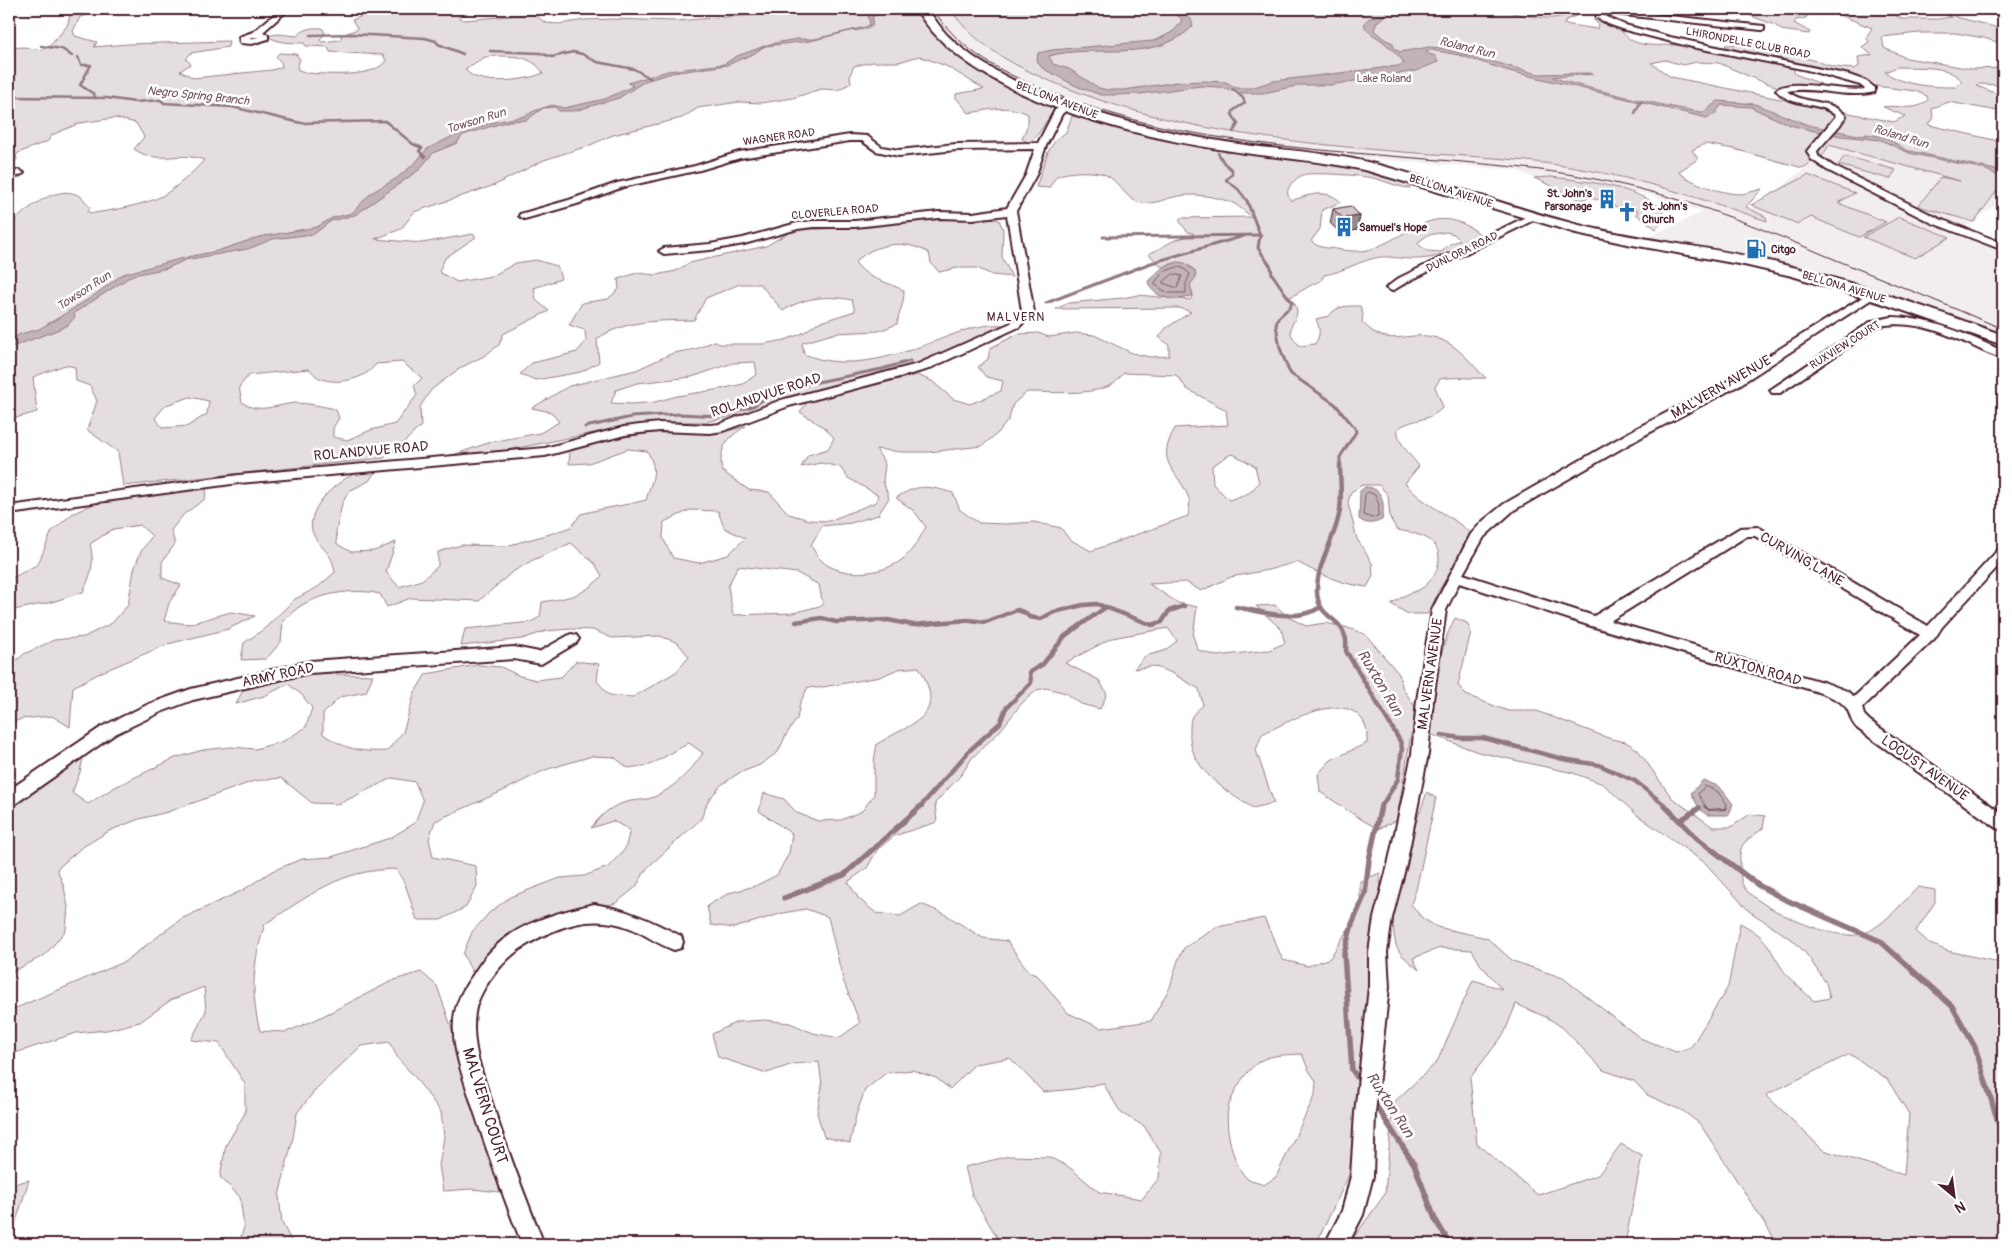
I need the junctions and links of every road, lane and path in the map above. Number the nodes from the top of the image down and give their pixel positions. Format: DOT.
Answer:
graph roads {
  1 [pos="284,9"];
  2 [pos="921,9"];
  3 [pos="1617,10"];
  4 [pos="1761,28"];
  5 [pos="256,34"];
  6 [pos="1067,106"];
  7 [pos="1041,146"];
  8 [pos="19,173"];
  9 [pos="9,178"];
  10 [pos="1011,211"];
  11 [pos="524,216"];
  12 [pos="1532,217"];
  13 [pos="2003,247"];
  14 [pos="664,251"];
  15 [pos="1392,288"];
  16 [pos="1871,295"];
  17 [pos="2003,340"];
  18 [pos="2003,355"];
  19 [pos="1776,390"];
  20 [pos="9,510"];
  21 [pos="2002,557"];
  22 [pos="1454,576"];
  23 [pos="1596,622"];
  24 [pos="1930,634"];
  25 [pos="571,638"];
  26 [pos="1854,706"];
  27 [pos="9,799"];
  28 [pos="2003,823"];
  29 [pos="674,942"];
  30 [pos="533,1244"];
  31 [pos="1336,1244"];
  1 -- 5 [label="street"];
  2 -- 6 [label="main road, BELLONA AVENUE"];
  3 -- 4 [label="street, LHIRONDELLE CLUB ROAD"];
  3 -- 13 [label="street, LHIRONDELLE CLUB ROAD"];
  6 -- 7 [label="street"];
  6 -- 12 [label="main road, BELLONA AVENUE"];
  7 -- 10 [label="street"];
  7 -- 11 [label="street, WAGNER ROAD"];
  8 -- 9 [label="street"];
  10 -- 14 [label="street, CLOVERLEA ROAD"];
  10 -- 20 [label="street, ROLANDVUE ROAD"];
  12 -- 15 [label="street, DUNLORA ROAD"];
  12 -- 16 [label="main road, BELLONA AVENUE"];
  16 -- 17 [label="main road, BELLONA AVENUE"];
  16 -- 22 [label="street, MALVERN AVENUE"];
  18 -- 19 [label="street, RUXVIEW COURT"];
  21 -- 24 [label="street"];
  22 -- 23 [label="street, RUXTON ROAD"];
  22 -- 31 [label="street, MALVERN AVENUE"];
  23 -- 24 [label="street, CURVING LANE"];
  23 -- 26 [label="street, RUXTON ROAD"];
  24 -- 26 [label="street"];
  25 -- 27 [label="street, ARMY ROAD"];
  26 -- 28 [label="street, LOCUST AVENUE"];
  29 -- 30 [label="street, MALVERN COURT"];
}
